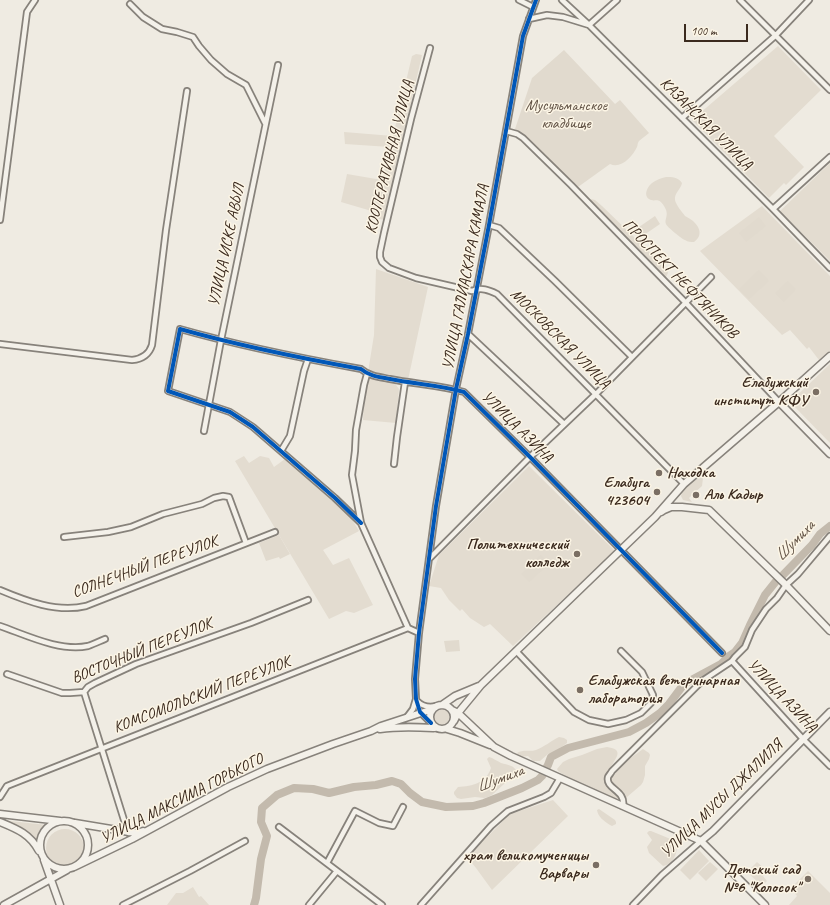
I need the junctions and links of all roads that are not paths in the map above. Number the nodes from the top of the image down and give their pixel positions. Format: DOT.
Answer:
graph roads {
  1 [pos="35,0"];
  2 [pos="519,0"];
  3 [pos="536,0"];
  4 [pos="562,0"];
  5 [pos="617,0"];
  6 [pos="740,0"];
  7 [pos="809,0"];
  8 [pos="130,4"];
  9 [pos="533,7"];
  10 [pos="529,19"];
  11 [pos="588,25"];
  12 [pos="776,36"];
  13 [pos="430,48"];
  14 [pos="278,65"];
  15 [pos="830,90"];
  16 [pos="187,91"];
  17 [pos="682,118"];
  18 [pos="266,123"];
  19 [pos="506,130"];
  20 [pos="830,157"];
  21 [pos="773,209"];
  22 [pos="0,220"];
  23 [pos="490,225"];
  24 [pos="389,268"];
  25 [pos="830,268"];
  26 [pos="711,278"];
  27 [pos="476,289"];
  28 [pos="686,303"];
  29 [pos="468,334"];
  30 [pos="221,340"];
  31 [pos="0,344"];
  32 [pos="830,356"];
  33 [pos="632,357"];
  34 [pos="308,359"];
  35 [pos="367,374"];
  36 [pos="405,382"];
  37 [pos="456,389"];
  38 [pos="596,394"];
  39 [pos="779,402"];
  40 [pos="209,405"];
  41 [pos="564,424"];
  42 [pos="204,431"];
  43 [pos="281,451"];
  44 [pos="830,454"];
  45 [pos="530,457"];
  46 [pos="394,464"];
  47 [pos="684,484"];
  48 [pos="677,490"];
  49 [pos="682,507"];
  50 [pos="655,517"];
  51 [pos="361,523"];
  52 [pos="276,532"];
  53 [pos="64,536"];
  54 [pos="830,536"];
  55 [pos="246,543"];
  56 [pos="621,550"];
  57 [pos="429,559"];
  58 [pos="786,585"];
  59 [pos="0,590"];
  60 [pos="308,600"];
  61 [pos="0,626"];
  62 [pos="408,628"];
  63 [pos="830,631"];
  64 [pos="419,633"];
  65 [pos="105,639"];
  66 [pos="516,651"];
  67 [pos="621,651"];
  68 [pos="722,653"];
  69 [pos="732,661"];
  70 [pos="7,674"];
  71 [pos="481,685"];
  72 [pos="84,692"];
  73 [pos="416,700"];
  74 [pos="437,706"];
  75 [pos="455,711"];
  76 [pos="420,712"];
  77 [pos="830,712"];
  78 [pos="407,718"];
  79 [pos="432,725"];
  80 [pos="446,729"];
  81 [pos="371,731"];
  82 [pos="803,739"];
  83 [pos="494,747"];
  84 [pos="102,748"];
  85 [pos="830,766"];
  86 [pos="560,778"];
  87 [pos="0,797"];
  88 [pos="622,806"];
  89 [pos="404,807"];
  90 [pos="0,814"];
  91 [pos="0,822"];
  92 [pos="67,822"];
  93 [pos="279,827"];
  94 [pos="148,830"];
  95 [pos="129,832"];
  96 [pos="132,839"];
  97 [pos="244,841"];
  98 [pos="701,841"];
  99 [pos="42,856"];
  100 [pos="327,863"];
  101 [pos="71,868"];
  102 [pos="337,871"];
  103 [pos="50,879"];
  104 [pos="4,905"];
  105 [pos="60,905"];
  106 [pos="123,905"];
  107 [pos="310,905"];
  108 [pos="382,905"];
  109 [pos="421,905"];
  110 [pos="633,905"];
  111 [pos="765,905"];
  1 -- 22 [label="street"];
  2 -- 9 [label="street"];
  3 -- 9 [label="street, УЛИЦА ГАЛИАСКАРА КАМАЛА"];
  4 -- 11 [label="street, КАЗАНСКАЯ УЛИЦА"];
  5 -- 11 [label="street"];
  6 -- 12 [label="street"];
  7 -- 12 [label="street"];
  8 -- 18 [label="street"];
  9 -- 10 [label="street, УЛИЦА ГАЛИАСКАРА КАМАЛА"];
  10 -- 11 [label="street"];
  10 -- 19 [label="street, УЛИЦА ГАЛИАСКАРА КАМАЛА"];
  11 -- 17 [label="street, КАЗАНСКАЯ УЛИЦА"];
  12 -- 15 [label="street"];
  12 -- 17 [label="street"];
  13 -- 24 [label="street, КООПЕРАТИВНАЯ УЛИЦА"];
  14 -- 18 [label="street, УЛИЦА ИСКЕ АВЫЛ"];
  16 -- 31 [label="street"];
  17 -- 21 [label="street, КАЗАНСКАЯ УЛИЦА"];
  18 -- 30 [label="street, УЛИЦА ИСКЕ АВЫЛ"];
  19 -- 23 [label="street, УЛИЦА ГАЛИАСКАРА КАМАЛА"];
  19 -- 28 [label="street, ПРОСПЕКТ НЕФТЯНИКОВ"];
  20 -- 21 [label="street"];
  21 -- 25 [label="street, КАЗАНСКАЯ УЛИЦА"];
  23 -- 27 [label="street, УЛИЦА ГАЛИАСКАРА КАМАЛА"];
  23 -- 33 [label="street"];
  24 -- 27 [label="street, МОСКОВСКАЯ УЛИЦА"];
  26 -- 28 [label="street"];
  27 -- 29 [label="street, УЛИЦА ГАЛИАСКАРА КАМАЛА"];
  27 -- 38 [label="street, МОСКОВСКАЯ УЛИЦА"];
  28 -- 33 [label="street"];
  28 -- 39 [label="street, ПРОСПЕКТ НЕФТЯНИКОВ"];
  29 -- 37 [label="street, УЛИЦА ГАЛИАСКАРА КАМАЛА"];
  29 -- 41 [label="street"];
  30 -- 34 [label="street, УЛИЦА АЗИНА"];
  30 -- 40 [label="street, УЛИЦА ИСКЕ АВЫЛ"];
  30 -- 40 [label="street, УЛИЦА АЗИНА"];
  32 -- 39 [label="main road"];
  33 -- 38 [label="street"];
  34 -- 35 [label="street, УЛИЦА АЗИНА"];
  34 -- 43 [label="street"];
  35 -- 36 [label="street, УЛИЦА АЗИНА"];
  35 -- 51 [label="street"];
  36 -- 37 [label="street, УЛИЦА АЗИНА"];
  36 -- 46 [label="street"];
  37 -- 45 [label="street, УЛИЦА АЗИНА"];
  37 -- 57 [label="street, УЛИЦА ГАЛИАСКАРА КАМАЛА"];
  38 -- 41 [label="street"];
  38 -- 47 [label="street, МОСКОВСКАЯ УЛИЦА"];
  39 -- 44 [label="main road, ПРОСПЕКТ НЕФТЯНИКОВ"];
  39 -- 47 [label="main road"];
  40 -- 42 [label="street, УЛИЦА ИСКЕ АВЫЛ"];
  40 -- 43 [label="street"];
  41 -- 45 [label="street"];
  43 -- 51 [label="street"];
  45 -- 56 [label="street, УЛИЦА АЗИНА"];
  45 -- 57 [label="street"];
  47 -- 48 [label="main road"];
  48 -- 49 [label="main road"];
  48 -- 50 [label="main road"];
  49 -- 50 [label="main road"];
  49 -- 58 [label="main road"];
  50 -- 56 [label="main road"];
  51 -- 62 [label="street"];
  52 -- 55 [label="street, СОЛНЕЧНЫЙ ПЕРЕУЛОК"];
  53 -- 55 [label="street"];
  54 -- 58 [label="street"];
  55 -- 59 [label="street, СОЛНЕЧНЫЙ ПЕРЕУЛОК"];
  56 -- 66 [label="main road"];
  56 -- 68 [label="street, УЛИЦА АЗИНА"];
  57 -- 64 [label="street, УЛИЦА ГАЛИАСКАРА КАМАЛА"];
  58 -- 63 [label="main road"];
  58 -- 69 [label="street"];
  60 -- 72 [label="street, ВОСТОЧНЫЙ ПЕРЕУЛОК"];
  61 -- 65 [label="street"];
  62 -- 64 [label="street"];
  62 -- 84 [label="street, КОМСОМОЛЬСКИЙ ПЕРЕУЛОК"];
  64 -- 73 [label="street, УЛИЦА ГАЛИАСКАРА КАМАЛА"];
  66 -- 67 [label="street"];
  66 -- 71 [label="main road"];
  69 -- 82 [label="street, УЛИЦА АЗИНА"];
  69 -- 88 [label="street"];
  70 -- 72 [label="street, ВОСТОЧНЫЙ ПЕРЕУЛОК"];
  71 -- 74 [label="main road, УЛИЦА МАКСИМА ГОРЬКОГО"];
  71 -- 75 [label="main road"];
  72 -- 84 [label="street"];
  73 -- 74 [label="street"];
  73 -- 76 [label="street, УЛИЦА ГАЛИАСКАРА КАМАЛА"];
  73 -- 78 [label="street"];
  74 -- 75 [label="main road"];
  74 -- 76 [label="main road, УЛИЦА МАКСИМА ГОРЬКОГО"];
  74 -- 79 [label="main road"];
  75 -- 80 [label="main road"];
  75 -- 83 [label="main road"];
  76 -- 78 [label="main road, УЛИЦА МАКСИМА ГОРЬКОГО"];
  76 -- 79 [label="street, УЛИЦА ГАЛИАСКАРА КАМАЛА"];
  77 -- 82 [label="main road, УЛИЦА МУСЫ ДЖАЛИЛЯ"];
  78 -- 81 [label="main road, УЛИЦА МАКСИМА ГОРЬКОГО"];
  79 -- 80 [label="main road, УЛИЦА МАКСИМА ГОРЬКОГО"];
  79 -- 81 [label="main road, УЛИЦА МАКСИМА ГОРЬКОГО"];
  80 -- 83 [label="main road, УЛИЦА МАКСИМА ГОРЬКОГО"];
  81 -- 94 [label="main road, УЛИЦА МАКСИМА ГОРЬКОГО"];
  82 -- 85 [label="street, УЛИЦА АЗИНА"];
  82 -- 98 [label="main road, УЛИЦА МУСЫ ДЖАЛИЛЯ"];
  83 -- 86 [label="main road"];
  84 -- 87 [label="street, КОМСОМОЛЬСКИЙ ПЕРЕУЛОК"];
  84 -- 95 [label="street"];
  86 -- 88 [label="main road"];
  86 -- 109 [label="street"];
  88 -- 98 [label="main road"];
  89 -- 100 [label="street"];
  90 -- 92 [label="main road"];
  91 -- 99 [label="main road"];
  92 -- 95 [label="main road"];
  92 -- 99 [label="main road"];
  92 -- 101 [label="main road"];
  93 -- 100 [label="street"];
  94 -- 95 [label="main road"];
  94 -- 96 [label="main road, УЛИЦА МАКСИМА ГОРЬКОГО"];
  95 -- 96 [label="street"];
  96 -- 101 [label="main road, УЛИЦА МАКСИМА ГОРЬКОГО"];
  97 -- 106 [label="street"];
  98 -- 110 [label="street, УЛИЦА МУСЫ ДЖАЛИЛЯ"];
  98 -- 111 [label="main road"];
  99 -- 101 [label="main road"];
  99 -- 103 [label="main road"];
  100 -- 102 [label="street"];
  101 -- 103 [label="main road, УЛИЦА МАКСИМА ГОРЬКОГО"];
  102 -- 107 [label="street"];
  102 -- 108 [label="street"];
  103 -- 104 [label="main road, УЛИЦА МАКСИМА ГОРЬКОГО"];
  103 -- 105 [label="main road"];
}
